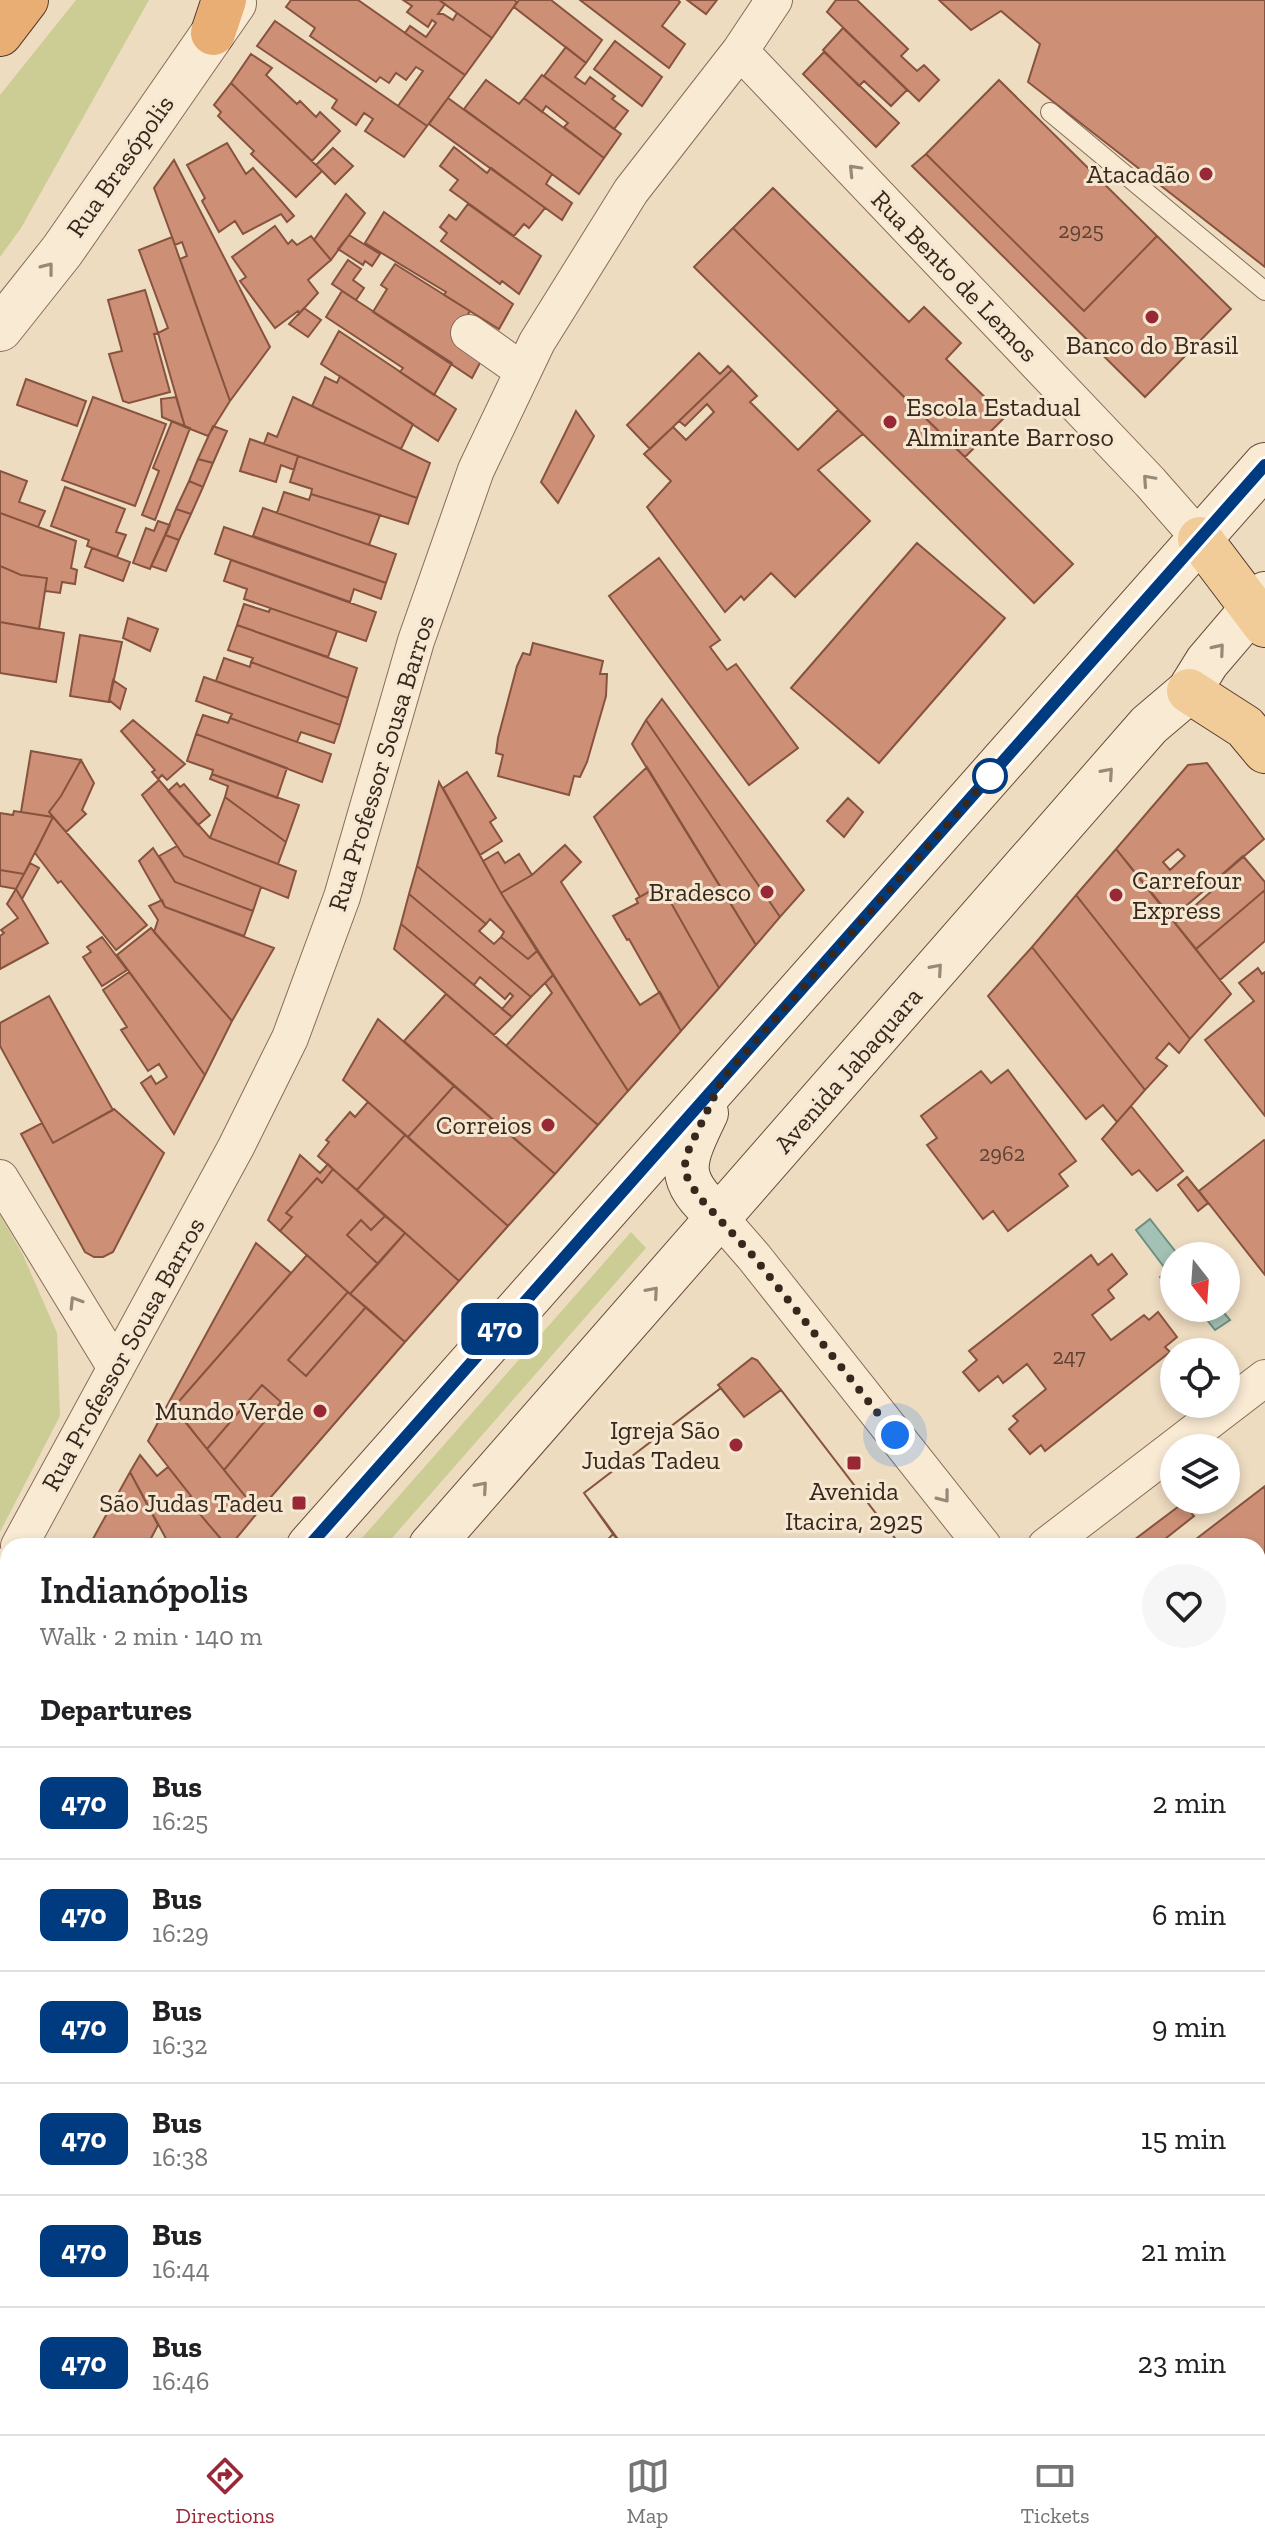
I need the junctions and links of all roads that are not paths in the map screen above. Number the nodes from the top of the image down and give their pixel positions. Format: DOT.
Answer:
graph roads {
  1 [pos="26,0"];
  2 [pos="774,0"];
  3 [pos="225,11"];
  4 [pos="0,34"];
  5 [pos="740,51"];
  6 [pos="1050,112"];
  7 [pos="1265,291"];
  8 [pos="0,329"];
  9 [pos="469,333"];
  10 [pos="523,371"];
  11 [pos="1265,465"];
  12 [pos="1200,539"];
  13 [pos="1261,609"];
  14 [pos="1189,691"];
  15 [pos="1265,751"];
  16 [pos="723,1078"];
  17 [pos="0,1178"];
  18 [pos="720,1218"];
  19 [pos="116,1368"];
  20 [pos="1265,1378"];
  21 [pos="23,1538"];
  22 [pos="316,1538"];
  23 [pos="438,1538"];
  24 [pos="977,1538"];
  25 [pos="1056,1538"];
  1 -- 4 [label="highway"];
  2 -- 5 [label="street, Rua Professor Sousa Barros"];
  8 -- 3 [label="main road, Rua Brasópolis, one-way"];
  5 -- 10 [label="street, Rua Professor Sousa Barros"];
  12 -- 5 [label="street, Rua Bento de Lemos, one-way"];
  6 -- 7 [label="lane"];
  9 -- 10 [label="street"];
  10 -- 19 [label="street, Rua Professor Sousa Barros"];
  11 -- 12 [label="main road"];
  12 -- 13 [label="main road"];
  12 -- 16 [label="main road"];
  14 -- 13 [label="main road, Avenida Jabaquara, one-way"];
  14 -- 15 [label="main road"];
  18 -- 14 [label="main road, Avenida Jabaquara, one-way"];
  16 -- 18 [label="main road"];
  16 -- 22 [label="main road"];
  19 -- 17 [label="street, one-way"];
  23 -- 18 [label="main road, Avenida Jabaquara, one-way"];
  18 -- 24 [label="street, one-way"];
  19 -- 21 [label="street, Rua Professor Sousa Barros"];
  20 -- 25 [label="street"];
}
